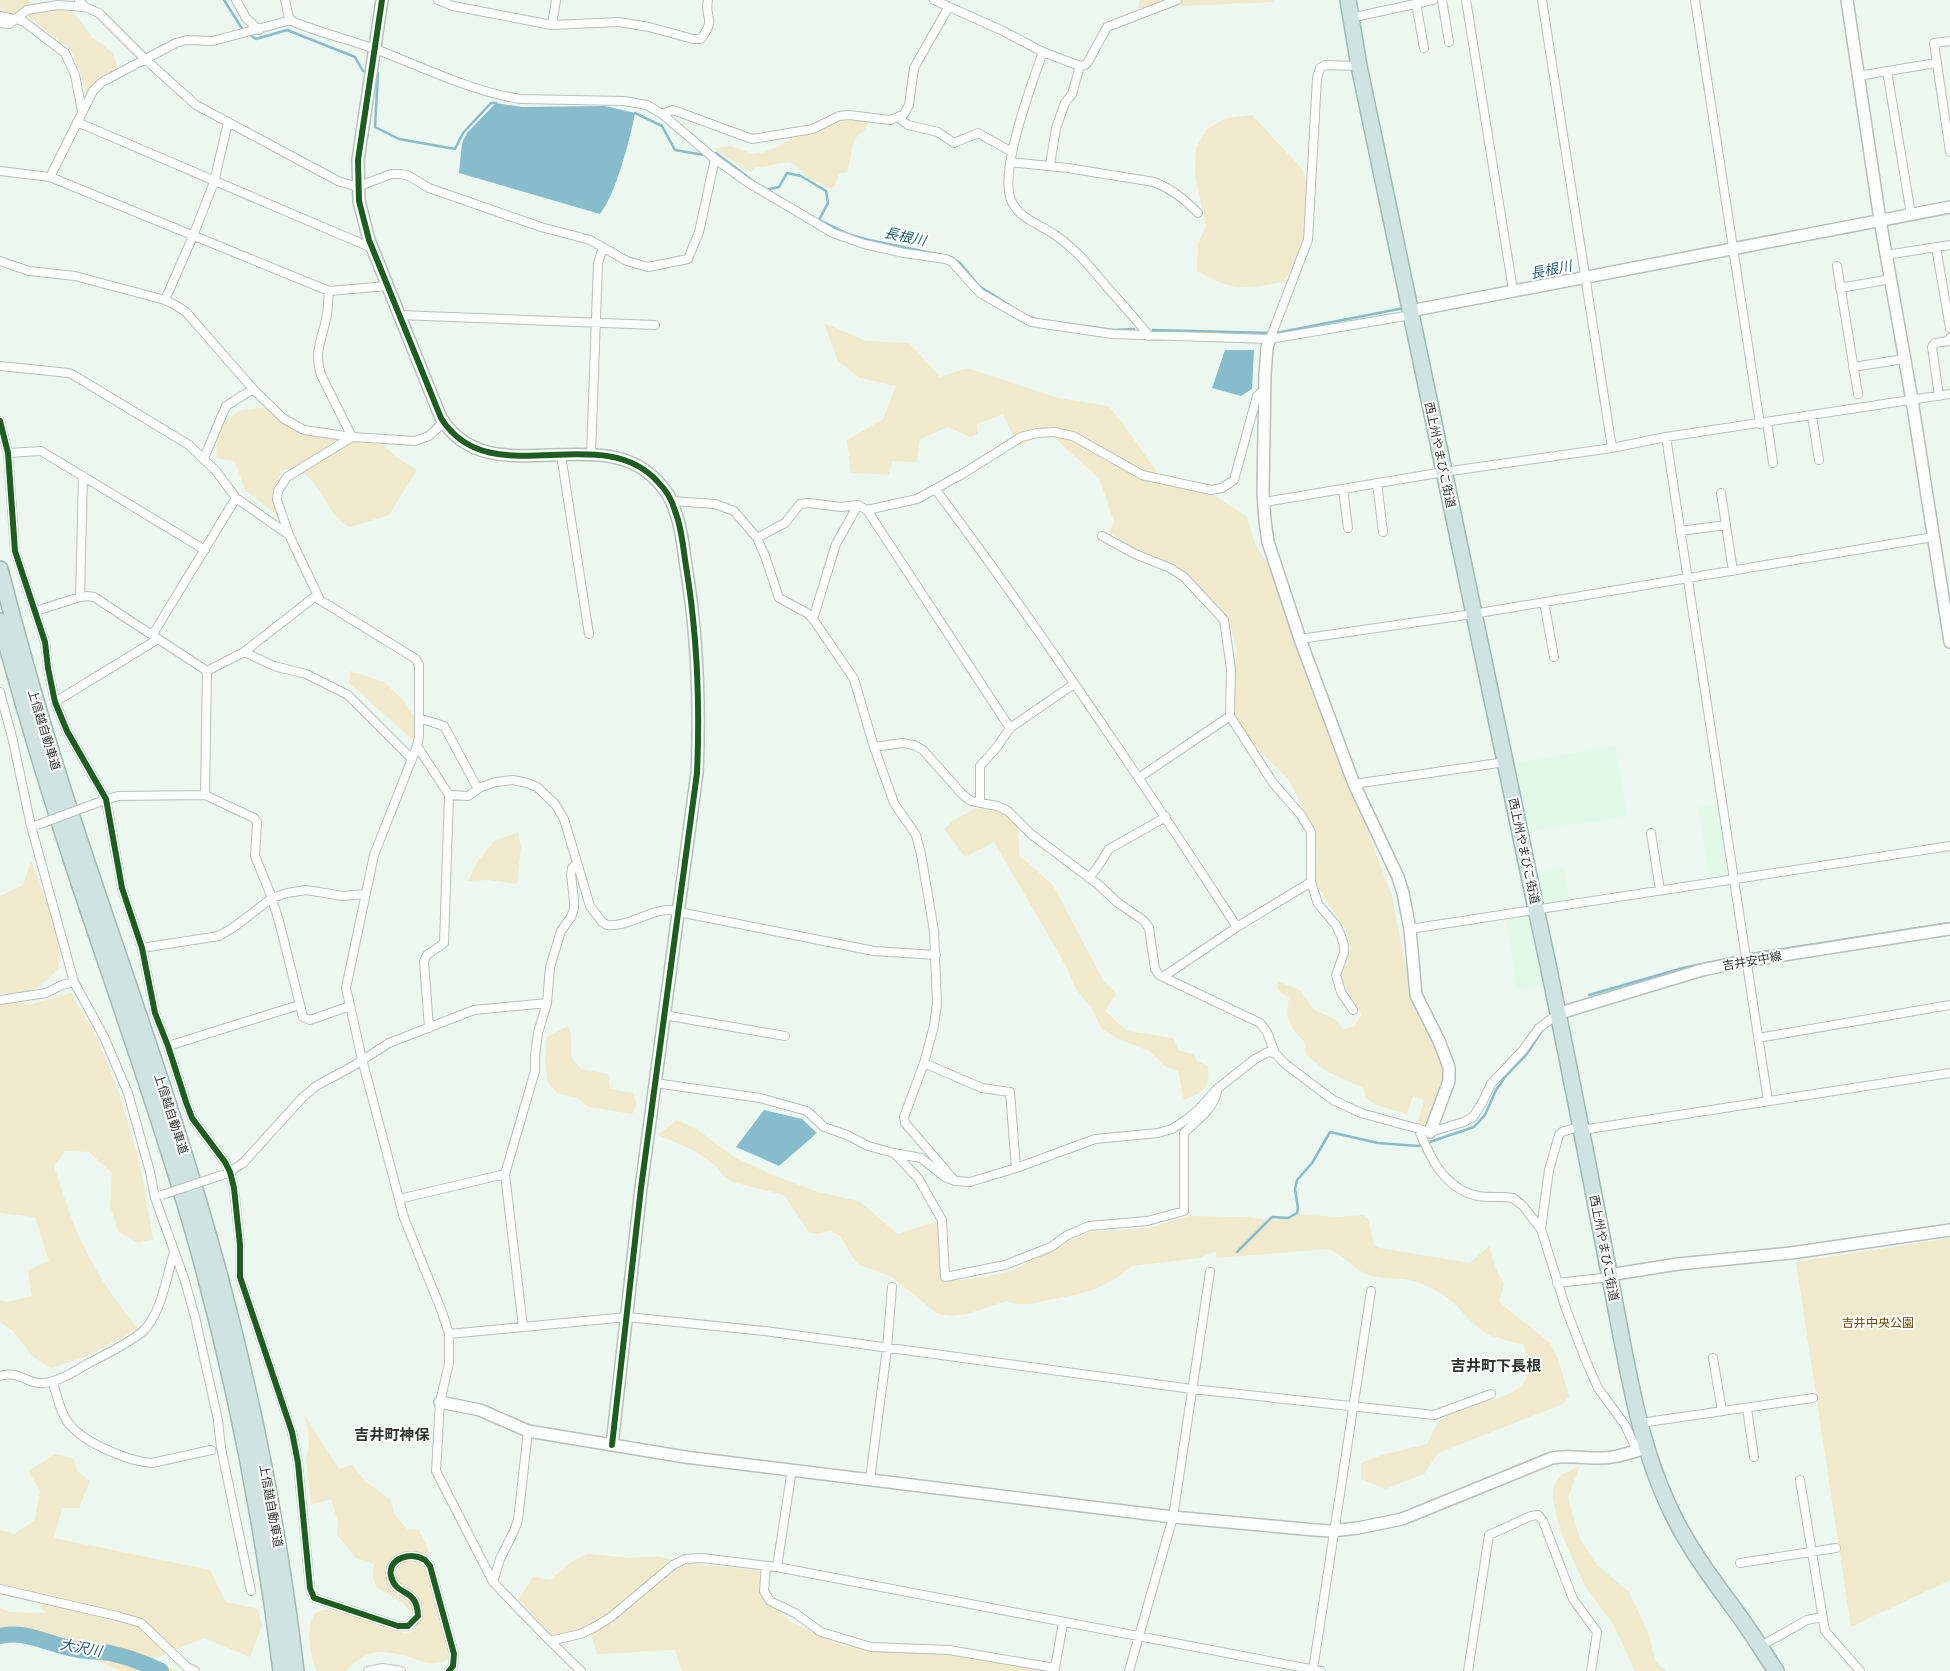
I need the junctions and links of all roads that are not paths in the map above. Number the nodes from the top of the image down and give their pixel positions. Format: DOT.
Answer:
graph roads {
  1 [pos="79,0"];
  2 [pos="236,0"];
  3 [pos="285,0"];
  4 [pos="382,0"];
  5 [pos="438,0"];
  6 [pos="556,0"];
  7 [pos="708,0"];
  8 [pos="934,0"];
  9 [pos="1177,0"];
  10 [pos="1348,0"];
  11 [pos="1433,0"];
  12 [pos="1442,0"];
  13 [pos="1466,0"];
  14 [pos="1542,0"];
  15 [pos="1695,0"];
  16 [pos="1848,0"];
  17 [pos="1416,3"];
  18 [pos="85,7"];
  19 [pos="948,8"];
  20 [pos="0,16"];
  21 [pos="1350,18"];
  22 [pos="14,20"];
  23 [pos="291,20"];
  24 [pos="0,23"];
  25 [pos="552,25"];
  26 [pos="256,31"];
  27 [pos="1950,41"];
  28 [pos="1449,42"];
  29 [pos="1424,48"];
  30 [pos="375,49"];
  31 [pos="1042,52"];
  32 [pos="144,58"];
  33 [pos="1936,63"];
  34 [pos="1080,66"];
  35 [pos="1359,66"];
  36 [pos="1887,71"];
  37 [pos="1858,76"];
  38 [pos="82,111"];
  39 [pos="662,114"];
  40 [pos="898,118"];
  41 [pos="77,122"];
  42 [pos="228,122"];
  43 [pos="1012,152"];
  44 [pos="1950,152"];
  45 [pos="715,159"];
  46 [pos="1010,162"];
  47 [pos="1050,166"];
  48 [pos="0,172"];
  49 [pos="50,177"];
  50 [pos="214,182"];
  51 [pos="357,187"];
  52 [pos="1950,207"];
  53 [pos="1198,213"];
  54 [pos="1910,214"];
  55 [pos="1880,220"];
  56 [pos="193,236"];
  57 [pos="1950,245"];
  58 [pos="603,247"];
  59 [pos="1936,247"];
  60 [pos="372,248"];
  61 [pos="1734,248"];
  62 [pos="1886,255"];
  63 [pos="0,261"];
  64 [pos="1837,266"];
  65 [pos="1585,276"];
  66 [pos="1891,279"];
  67 [pos="387,286"];
  68 [pos="1840,288"];
  69 [pos="1513,290"];
  70 [pos="328,291"];
  71 [pos="165,300"];
  72 [pos="1411,313"];
  73 [pos="399,315"];
  74 [pos="596,323"];
  75 [pos="655,326"];
  76 [pos="1950,328"];
  77 [pos="1149,336"];
  78 [pos="1950,338"];
  79 [pos="1270,339"];
  80 [pos="1904,358"];
  81 [pos="0,366"];
  82 [pos="1853,367"];
  83 [pos="252,389"];
  84 [pos="1265,389"];
  85 [pos="1858,394"];
  86 [pos="1950,394"];
  87 [pos="1939,396"];
  88 [pos="1912,400"];
  89 [pos="1812,416"];
  90 [pos="0,421"];
  91 [pos="444,422"];
  92 [pos="1763,423"];
  93 [pos="352,437"];
  94 [pos="1666,437"];
  95 [pos="1612,448"];
  96 [pos="8,453"];
  97 [pos="561,455"];
  98 [pos="591,455"];
  99 [pos="204,458"];
  100 [pos="1819,460"];
  101 [pos="1773,463"];
  102 [pos="1444,472"];
  103 [pos="83,476"];
  104 [pos="1377,484"];
  105 [pos="1343,489"];
  106 [pos="936,490"];
  107 [pos="1721,492"];
  108 [pos="236,498"];
  109 [pos="671,501"];
  110 [pos="1265,502"];
  111 [pos="858,505"];
  112 [pos="867,510"];
  113 [pos="1726,525"];
  114 [pos="1348,528"];
  115 [pos="1680,531"];
  116 [pos="1383,532"];
  117 [pos="289,535"];
  118 [pos="1102,536"];
  119 [pos="1934,537"];
  120 [pos="757,538"];
  121 [pos="205,550"];
  122 [pos="0,569"];
  123 [pos="1733,572"];
  124 [pos="1687,579"];
  125 [pos="317,595"];
  126 [pos="80,597"];
  127 [pos="1544,602"];
  128 [pos="36,611"];
  129 [pos="1473,614"];
  130 [pos="813,619"];
  131 [pos="0,621"];
  132 [pos="590,634"];
  133 [pos="156,636"];
  134 [pos="1300,639"];
  135 [pos="1950,642"];
  136 [pos="244,652"];
  137 [pos="1554,657"];
  138 [pos="207,671"];
  139 [pos="1074,684"];
  140 [pos="0,692"];
  141 [pos="55,702"];
  142 [pos="1230,716"];
  143 [pos="419,718"];
  144 [pos="1010,728"];
  145 [pos="417,746"];
  146 [pos="874,748"];
  147 [pos="412,759"];
  148 [pos="1505,762"];
  149 [pos="1140,777"];
  150 [pos="1354,784"];
  151 [pos="478,789"];
  152 [pos="206,795"];
  153 [pos="449,795"];
  154 [pos="104,800"];
  155 [pos="980,802"];
  156 [pos="1166,817"];
  157 [pos="34,826"];
  158 [pos="1651,832"];
  159 [pos="1950,846"];
  160 [pos="577,864"];
  161 [pos="1088,878"];
  162 [pos="1733,879"];
  163 [pos="1311,882"];
  164 [pos="1660,890"];
  165 [pos="365,894"];
  166 [pos="272,898"];
  167 [pos="1536,909"];
  168 [pos="679,912"];
  169 [pos="1237,927"];
  170 [pos="1410,929"];
  171 [pos="1950,929"];
  172 [pos="142,948"];
  173 [pos="936,955"];
  174 [pos="1746,961"];
  175 [pos="1163,977"];
  176 [pos="74,982"];
  177 [pos="0,1000"];
  178 [pos="547,1003"];
  179 [pos="299,1004"];
  180 [pos="1950,1005"];
  181 [pos="350,1006"];
  182 [pos="1353,1010"];
  183 [pos="1560,1013"];
  184 [pos="664,1015"];
  185 [pos="429,1028"];
  186 [pos="785,1036"];
  187 [pos="1758,1038"];
  188 [pos="168,1046"];
  189 [pos="1275,1053"];
  190 [pos="362,1059"];
  191 [pos="924,1063"];
  192 [pos="1950,1073"];
  193 [pos="655,1083"];
  194 [pos="1217,1089"];
  195 [pos="1768,1101"];
  196 [pos="1418,1128"];
  197 [pos="1582,1128"];
  198 [pos="1430,1132"];
  199 [pos="894,1153"];
  200 [pos="1016,1168"];
  201 [pos="230,1172"];
  202 [pos="505,1174"];
  203 [pos="955,1181"];
  204 [pos="159,1196"];
  205 [pos="399,1199"];
  206 [pos="1541,1229"];
  207 [pos="1950,1230"];
  208 [pos="174,1252"];
  209 [pos="1210,1272"];
  210 [pos="1609,1275"];
  211 [pos="1557,1283"];
  212 [pos="892,1287"];
  213 [pos="1371,1291"];
  214 [pos="627,1317"];
  215 [pos="523,1327"];
  216 [pos="449,1334"];
  217 [pos="887,1349"];
  218 [pos="1713,1358"];
  219 [pos="0,1376"];
  220 [pos="52,1381"];
  221 [pos="1192,1389"];
  222 [pos="1491,1394"];
  223 [pos="1814,1398"];
  224 [pos="440,1402"];
  225 [pos="1354,1406"];
  226 [pos="1747,1408"];
  227 [pos="1722,1411"];
  228 [pos="1640,1423"];
  229 [pos="528,1431"];
  230 [pos="612,1445"];
  231 [pos="1641,1447"];
  232 [pos="211,1450"];
  233 [pos="1754,1457"];
  234 [pos="792,1469"];
  235 [pos="870,1479"];
  236 [pos="1800,1480"];
  237 [pos="1173,1517"];
  238 [pos="1334,1531"];
  239 [pos="1836,1548"];
  240 [pos="1811,1552"];
  241 [pos="1740,1563"];
  242 [pos="766,1566"];
  243 [pos="777,1567"];
  244 [pos="493,1582"];
  245 [pos="0,1589"];
  246 [pos="251,1591"];
  247 [pos="1822,1617"];
  248 [pos="1063,1623"];
  249 [pos="1138,1636"];
  250 [pos="550,1641"];
  251 [pos="1761,1646"];
  252 [pos="1317,1670"];
  253 [pos="195,1671"];
  254 [pos="281,1671"];
  255 [pos="296,1671"];
  256 [pos="368,1671"];
  257 [pos="401,1671"];
  258 [pos="449,1671"];
  259 [pos="581,1671"];
  260 [pos="1129,1671"];
  261 [pos="1468,1671"];
  262 [pos="1590,1671"];
  263 [pos="1776,1671"];
  264 [pos="1860,1671"];
  1 -- 18 [label="street"];
  2 -- 26 [label="street"];
  3 -- 23 [label="street"];
  4 -- 30 [label="street"];
  5 -- 25 [label="street"];
  6 -- 25 [label="street"];
  7 -- 25 [label="street"];
  8 -- 19 [label="street"];
  9 -- 34 [label="street"];
  10 -- 21 [label="highway, 西上州やまびこ街道"];
  11 -- 17 [label="street"];
  12 -- 28 [label="street"];
  13 -- 69 [label="street"];
  14 -- 65 [label="street"];
  15 -- 61 [label="street"];
  16 -- 37 [label="street"];
  17 -- 21 [label="street"];
  17 -- 29 [label="street"];
  18 -- 22 [label="street"];
  18 -- 32 [label="street"];
  19 -- 31 [label="street"];
  19 -- 40 [label="street"];
  20 -- 22 [label="street"];
  21 -- 35 [label="highway, 西上州やまびこ街道"];
  22 -- 24 [label="street"];
  22 -- 38 [label="street"];
  23 -- 26 [label="street"];
  23 -- 30 [label="street"];
  26 -- 32 [label="street"];
  27 -- 33 [label="street"];
  30 -- 39 [label="street"];
  30 -- 51 [label="street"];
  31 -- 34 [label="street"];
  31 -- 43 [label="street"];
  32 -- 38 [label="street"];
  32 -- 42 [label="street"];
  33 -- 36 [label="street"];
  33 -- 44 [label="street"];
  34 -- 47 [label="street"];
  35 -- 72 [label="highway, 西上州やまびこ街道"];
  35 -- 79 [label="street"];
  36 -- 37 [label="street"];
  36 -- 54 [label="street"];
  37 -- 55 [label="street"];
  38 -- 41 [label="street"];
  39 -- 40 [label="street"];
  39 -- 45 [label="street"];
  40 -- 43 [label="street"];
  41 -- 49 [label="street"];
  41 -- 50 [label="street"];
  42 -- 50 [label="street"];
  42 -- 51 [label="street"];
  43 -- 46 [label="street"];
  45 -- 58 [label="street"];
  45 -- 77 [label="street"];
  46 -- 47 [label="street"];
  46 -- 77 [label="street"];
  47 -- 53 [label="street"];
  48 -- 49 [label="street"];
  49 -- 56 [label="street"];
  50 -- 56 [label="street"];
  50 -- 60 [label="street"];
  51 -- 58 [label="street"];
  51 -- 60 [label="street"];
  52 -- 54 [label="street"];
  54 -- 55 [label="street"];
  55 -- 61 [label="street"];
  55 -- 62 [label="street"];
  56 -- 70 [label="street"];
  56 -- 71 [label="street"];
  57 -- 59 [label="street"];
  58 -- 74 [label="street"];
  59 -- 62 [label="street"];
  59 -- 76 [label="street"];
  60 -- 67 [label="street"];
  61 -- 65 [label="street"];
  61 -- 92 [label="street"];
  62 -- 66 [label="street"];
  63 -- 71 [label="street"];
  64 -- 68 [label="street"];
  65 -- 69 [label="street"];
  65 -- 95 [label="street"];
  66 -- 68 [label="street"];
  66 -- 80 [label="street"];
  67 -- 70 [label="street"];
  67 -- 73 [label="street"];
  68 -- 82 [label="street"];
  69 -- 72 [label="street"];
  70 -- 93 [label="street"];
  71 -- 83 [label="street"];
  72 -- 79 [label="street"];
  72 -- 102 [label="highway, 西上州やまびこ街道"];
  73 -- 74 [label="street"];
  73 -- 91 [label="street"];
  74 -- 75 [label="street"];
  74 -- 98 [label="street"];
  77 -- 79 [label="street"];
  78 -- 87 [label="street"];
  79 -- 84 [label="street"];
  80 -- 82 [label="street"];
  80 -- 88 [label="street"];
  81 -- 99 [label="street"];
  82 -- 85 [label="street"];
  83 -- 93 [label="street"];
  83 -- 99 [label="street"];
  84 -- 106 [label="street"];
  84 -- 110 [label="street"];
  86 -- 87 [label="street"];
  87 -- 88 [label="street"];
  88 -- 89 [label="street"];
  88 -- 119 [label="street"];
  89 -- 92 [label="street"];
  89 -- 100 [label="street"];
  90 -- 96 [label="street"];
  91 -- 93 [label="street"];
  91 -- 97 [label="street"];
  92 -- 94 [label="street"];
  92 -- 101 [label="street"];
  93 -- 117 [label="street"];
  94 -- 95 [label="street"];
  94 -- 115 [label="street"];
  95 -- 102 [label="street"];
  96 -- 103 [label="street"];
  96 -- 128 [label="street"];
  97 -- 98 [label="street"];
  97 -- 132 [label="street"];
  98 -- 109 [label="street"];
  99 -- 108 [label="street"];
  102 -- 104 [label="street"];
  102 -- 129 [label="highway, 西上州やまびこ街道"];
  103 -- 121 [label="street"];
  103 -- 126 [label="street"];
  104 -- 105 [label="street"];
  104 -- 116 [label="street"];
  105 -- 110 [label="street"];
  105 -- 114 [label="street"];
  106 -- 112 [label="street"];
  106 -- 139 [label="street"];
  107 -- 113 [label="street"];
  108 -- 117 [label="street"];
  108 -- 121 [label="street"];
  109 -- 120 [label="street"];
  109 -- 168 [label="street"];
  110 -- 134 [label="street"];
  111 -- 112 [label="street"];
  111 -- 120 [label="street"];
  111 -- 130 [label="street"];
  112 -- 144 [label="street"];
  113 -- 115 [label="street"];
  113 -- 123 [label="street"];
  115 -- 124 [label="street"];
  117 -- 125 [label="street"];
  118 -- 142 [label="street"];
  119 -- 123 [label="street"];
  119 -- 135 [label="street"];
  120 -- 130 [label="street"];
  121 -- 133 [label="street"];
  122 -- 255 [label="highway, 上信越自動車道"];
  123 -- 124 [label="street"];
  124 -- 127 [label="street"];
  124 -- 162 [label="street"];
  125 -- 136 [label="street"];
  125 -- 143 [label="street"];
  126 -- 128 [label="street"];
  126 -- 133 [label="street"];
  127 -- 129 [label="street"];
  127 -- 137 [label="street"];
  128 -- 141 [label="street"];
  129 -- 134 [label="street"];
  129 -- 148 [label="highway, 西上州やまびこ街道"];
  130 -- 146 [label="street"];
  131 -- 254 [label="highway, 上信越自動車道"];
  133 -- 138 [label="street"];
  133 -- 141 [label="street"];
  134 -- 150 [label="street"];
  136 -- 138 [label="street"];
  136 -- 147 [label="street"];
  138 -- 152 [label="street"];
  139 -- 144 [label="street"];
  139 -- 149 [label="street"];
  140 -- 157 [label="street"];
  141 -- 154 [label="street"];
  142 -- 149 [label="street"];
  142 -- 163 [label="street"];
  143 -- 145 [label="street"];
  143 -- 151 [label="street"];
  144 -- 155 [label="street"];
  145 -- 147 [label="street"];
  145 -- 153 [label="street"];
  146 -- 155 [label="street"];
  146 -- 173 [label="street"];
  147 -- 165 [label="street"];
  148 -- 150 [label="street"];
  148 -- 167 [label="highway, 西上州やまびこ街道"];
  149 -- 156 [label="street"];
  150 -- 170 [label="street"];
  151 -- 153 [label="street"];
  151 -- 160 [label="street"];
  152 -- 154 [label="street"];
  152 -- 166 [label="street"];
  153 -- 185 [label="street"];
  154 -- 157 [label="street, bridge"];
  154 -- 172 [label="street"];
  155 -- 161 [label="street"];
  156 -- 161 [label="street"];
  156 -- 169 [label="street"];
  157 -- 176 [label="street"];
  158 -- 164 [label="street"];
  159 -- 162 [label="street"];
  160 -- 168 [label="street"];
  160 -- 178 [label="street"];
  161 -- 175 [label="street"];
  162 -- 164 [label="street"];
  162 -- 174 [label="street"];
  163 -- 169 [label="street"];
  163 -- 182 [label="street"];
  164 -- 167 [label="street"];
  165 -- 166 [label="street"];
  165 -- 181 [label="street"];
  166 -- 172 [label="street"];
  166 -- 179 [label="street"];
  167 -- 170 [label="street"];
  167 -- 183 [label="highway, 西上州やまびこ街道"];
  168 -- 173 [label="street"];
  168 -- 184 [label="street"];
  169 -- 175 [label="street"];
  170 -- 198 [label="street"];
  171 -- 174 [label="street, 吉井安中線"];
  172 -- 188 [label="street"];
  173 -- 191 [label="street"];
  174 -- 183 [label="street, 吉井安中線"];
  174 -- 187 [label="street"];
  175 -- 189 [label="street"];
  176 -- 177 [label="street"];
  176 -- 204 [label="street"];
  178 -- 185 [label="street"];
  178 -- 202 [label="street"];
  179 -- 181 [label="street"];
  179 -- 188 [label="street"];
  180 -- 187 [label="street"];
  181 -- 190 [label="street"];
  183 -- 197 [label="highway, 西上州やまびこ街道"];
  183 -- 198 [label="street"];
  184 -- 186 [label="street"];
  184 -- 193 [label="street"];
  185 -- 190 [label="street"];
  187 -- 195 [label="street"];
  188 -- 201 [label="street"];
  189 -- 194 [label="street"];
  189 -- 196 [label="street"];
  190 -- 201 [label="street"];
  190 -- 205 [label="street"];
  191 -- 200 [label="street"];
  191 -- 203 [label="street"];
  192 -- 195 [label="street"];
  193 -- 199 [label="street"];
  193 -- 214 [label="street"];
  194 -- 199 [label="street"];
  194 -- 200 [label="street"];
  195 -- 197 [label="street"];
  196 -- 198 [label="street"];
  196 -- 206 [label="street"];
  197 -- 206 [label="street"];
  197 -- 210 [label="highway, 西上州やまびこ街道"];
  199 -- 203 [label="street"];
  200 -- 203 [label="street"];
  201 -- 204 [label="street, bridge"];
  201 -- 258 [label="street"];
  202 -- 205 [label="street"];
  202 -- 215 [label="street"];
  204 -- 208 [label="street"];
  205 -- 216 [label="street"];
  206 -- 211 [label="street"];
  207 -- 210 [label="street"];
  208 -- 220 [label="street"];
  208 -- 246 [label="street"];
  209 -- 221 [label="street"];
  210 -- 211 [label="street"];
  210 -- 228 [label="highway, 西上州やまびこ街道"];
  211 -- 231 [label="street"];
  212 -- 217 [label="street"];
  213 -- 225 [label="street"];
  214 -- 215 [label="street"];
  214 -- 217 [label="street"];
  214 -- 230 [label="street"];
  215 -- 216 [label="street"];
  216 -- 224 [label="street"];
  217 -- 221 [label="street"];
  217 -- 235 [label="street"];
  218 -- 227 [label="street"];
  219 -- 220 [label="street"];
  220 -- 232 [label="street"];
  221 -- 225 [label="street"];
  221 -- 237 [label="street"];
  222 -- 225 [label="street"];
  223 -- 226 [label="street"];
  224 -- 229 [label="street"];
  224 -- 244 [label="street"];
  225 -- 238 [label="street"];
  226 -- 227 [label="street"];
  226 -- 233 [label="street"];
  227 -- 228 [label="street"];
  228 -- 231 [label="highway, 西上州やまびこ街道"];
  229 -- 230 [label="street"];
  229 -- 244 [label="street"];
  230 -- 234 [label="street"];
  231 -- 238 [label="street"];
  231 -- 251 [label="highway, 西上州やまびこ街道"];
  234 -- 235 [label="street"];
  234 -- 243 [label="street"];
  235 -- 237 [label="street"];
  236 -- 240 [label="street"];
  237 -- 238 [label="street"];
  237 -- 249 [label="street"];
  238 -- 252 [label="street"];
  239 -- 240 [label="street"];
  240 -- 241 [label="street"];
  240 -- 247 [label="street"];
  242 -- 243 [label="street"];
  242 -- 248 [label="street"];
  242 -- 250 [label="street"];
  243 -- 248 [label="street"];
  244 -- 250 [label="street"];
  245 -- 253 [label="street"];
  247 -- 251 [label="street"];
  247 -- 264 [label="street"];
  248 -- 249 [label="street"];
  249 -- 252 [label="street"];
  249 -- 260 [label="street"];
  250 -- 259 [label="street"];
  251 -- 263 [label="highway, 西上州やまびこ街道"];
  256 -- 257 [label="street"];
  261 -- 262 [label="street"];
}
